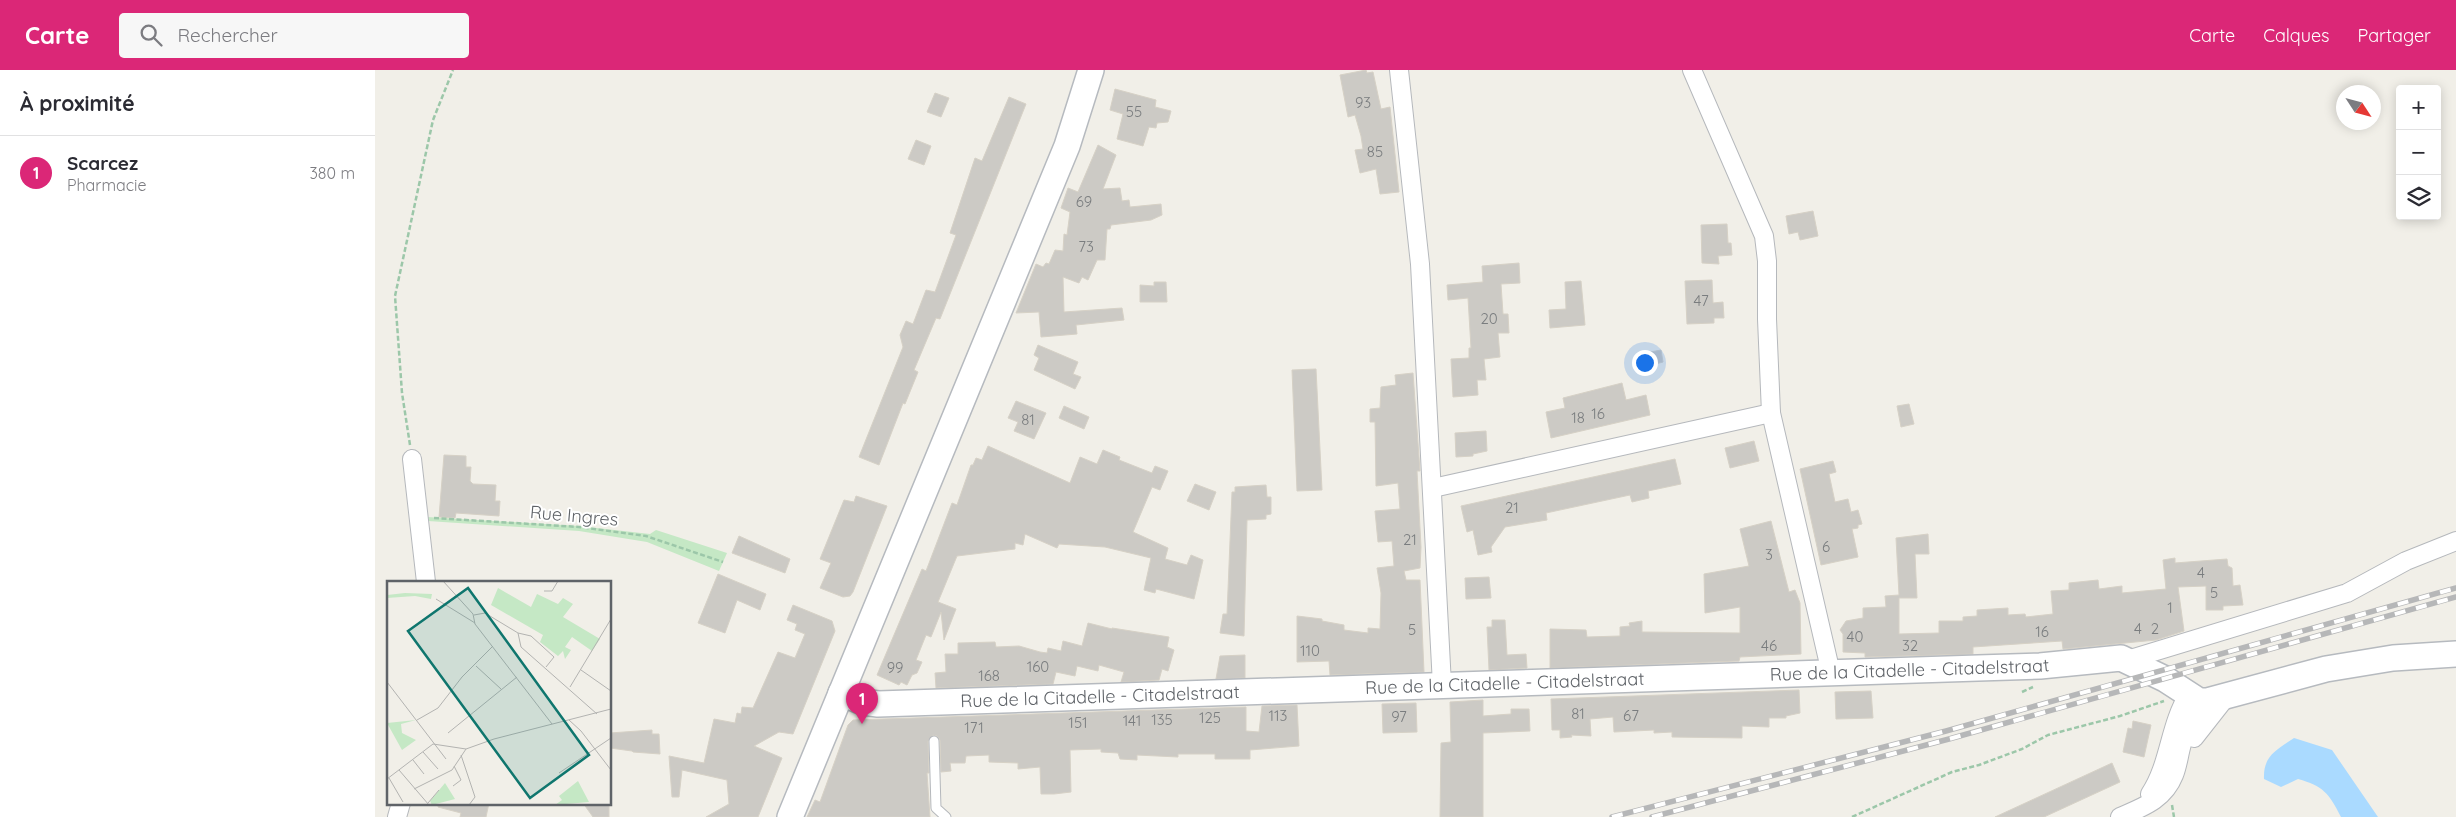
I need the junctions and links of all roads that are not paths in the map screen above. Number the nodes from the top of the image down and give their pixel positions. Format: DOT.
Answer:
graph roads {
  1 [pos="1091,70"];
  2 [pos="1399,70"];
  3 [pos="1691,70"];
  4 [pos="1771,413"];
  5 [pos="412,459"];
  6 [pos="1433,488"];
  7 [pos="2456,540"];
  8 [pos="426,581"];
  9 [pos="2456,654"];
  10 [pos="2127,660"];
  11 [pos="1831,673"];
  12 [pos="1442,685"];
  13 [pos="841,693"];
  14 [pos="2227,696"];
  15 [pos="2194,697"];
  16 [pos="934,741"];
  17 [pos="2175,774"];
  18 [pos="401,804"];
  19 [pos="2127,814"];
  20 [pos="397,817"];
  21 [pos="790,817"];
  22 [pos="946,817"];
  1 -- 13 [label="street"];
  2 -- 6 [label="street"];
  3 -- 4 [label="street"];
  4 -- 6 [label="street"];
  4 -- 11 [label="street"];
  5 -- 8 [label="street"];
  6 -- 12 [label="street"];
  7 -- 10 [label="street"];
  9 -- 14 [label="street"];
  10 -- 11 [label="street, Rue de la Citadelle - Citadelstraat"];
  10 -- 15 [label="street, Rue de la Citadelle - Citadelstraat"];
  11 -- 12 [label="street, Rue de la Citadelle - Citadelstraat"];
  12 -- 13 [label="street, Rue de la Citadelle - Citadelstraat"];
  13 -- 21 [label="street"];
  14 -- 15 [label="street"];
  14 -- 17 [label="street"];
  15 -- 17 [label="street"];
  15 -- 19 [label="street"];
  16 -- 22 [label="lane"];
  17 -- 19 [label="street"];
  18 -- 20 [label="street"];
}
